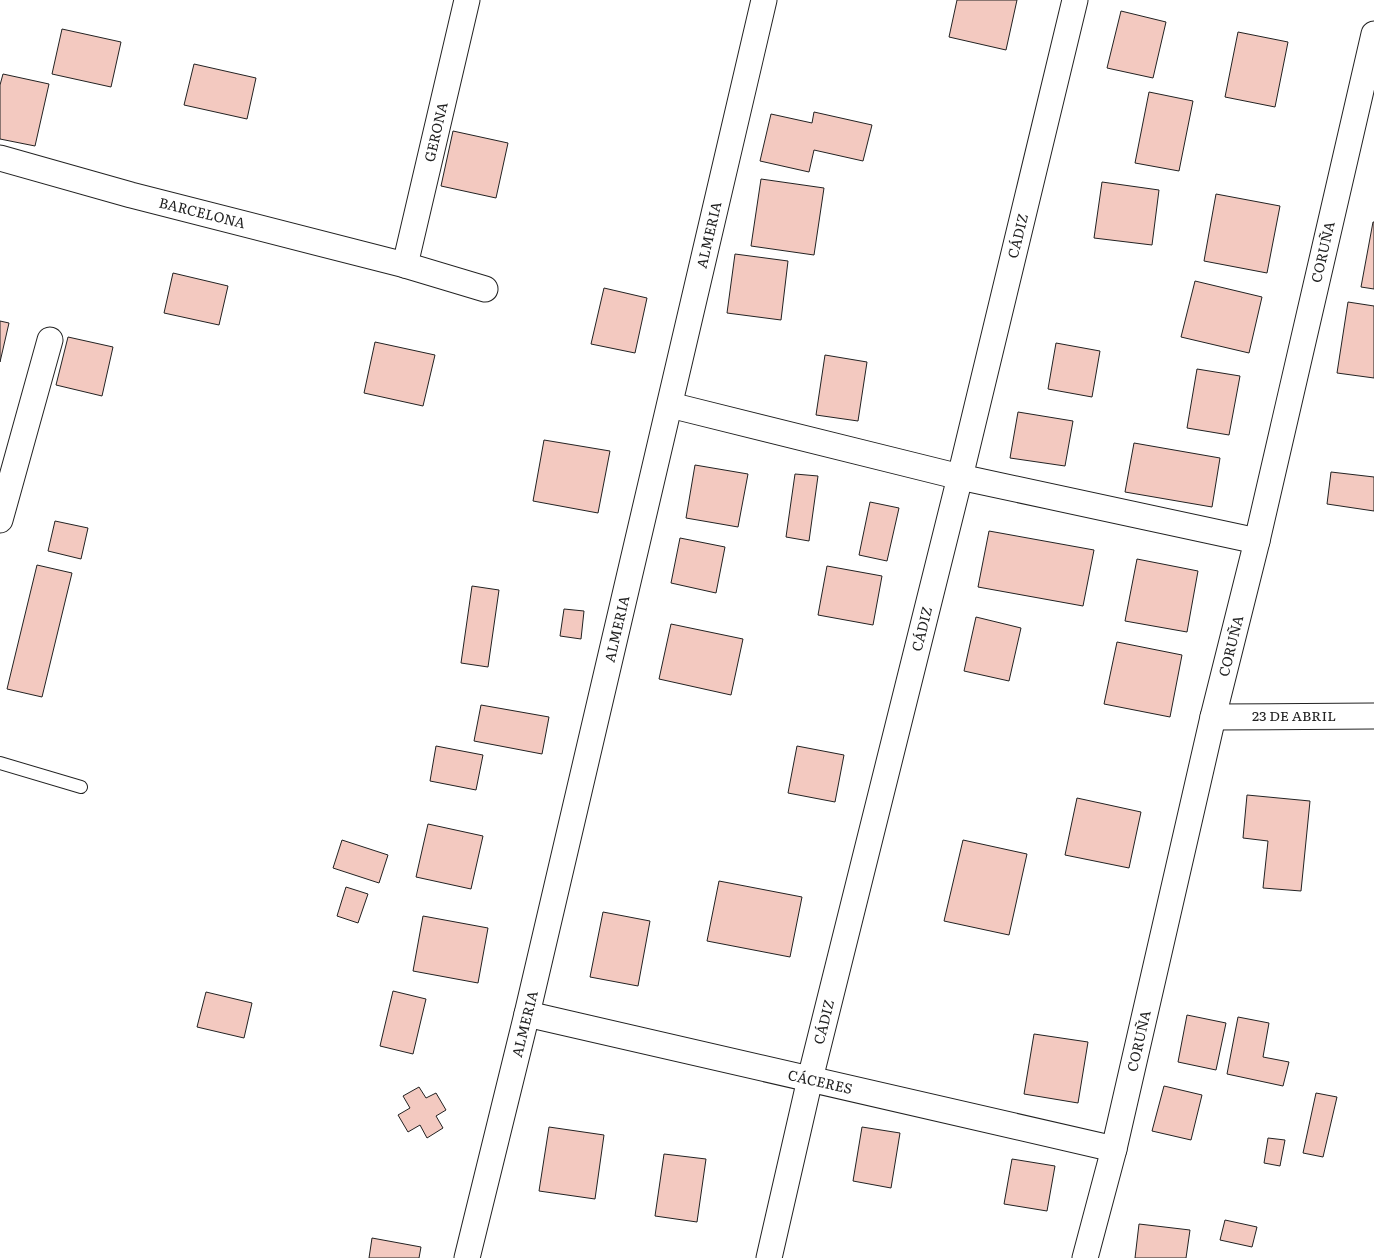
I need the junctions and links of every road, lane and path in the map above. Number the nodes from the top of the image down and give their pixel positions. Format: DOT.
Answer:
graph roads {
  1 [pos="467,0"];
  2 [pos="764,0"];
  3 [pos="1075,0"];
  4 [pos="1374,34"];
  5 [pos="0,158"];
  6 [pos="405,265"];
  7 [pos="484,289"];
  8 [pos="50,340"];
  9 [pos="670,405"];
  10 [pos="960,477"];
  11 [pos="0,520"];
  12 [pos="1256,541"];
  13 [pos="1213,716"];
  14 [pos="1374,716"];
  15 [pos="0,764"];
  16 [pos="81,787"];
  17 [pos="527,1014"];
  18 [pos="810,1079"];
  19 [pos="1114,1149"];
  20 [pos="467,1258"];
  21 [pos="769,1258"];
  22 [pos="1084,1258"];
  1 -- 6 [label="street, GERONA"];
  2 -- 9 [label="street, ALMERIA"];
  3 -- 10 [label="street, CÁDIZ"];
  4 -- 12 [label="street, CORUÑA"];
  5 -- 6 [label="street, BARCELONA"];
  6 -- 7 [label="street, BARCELONA"];
  8 -- 11 [label="street"];
  9 -- 10 [label="street"];
  9 -- 17 [label="street, ALMERIA"];
  10 -- 12 [label="street"];
  10 -- 18 [label="street, CÁDIZ"];
  12 -- 13 [label="street, CORUÑA"];
  13 -- 14 [label="street, 23 DE ABRIL"];
  13 -- 19 [label="street, CORUÑA"];
  15 -- 16 [label="lane"];
  17 -- 18 [label="street, CÁCERES"];
  17 -- 20 [label="street, ALMERIA"];
  18 -- 19 [label="street, CÁCERES"];
  18 -- 21 [label="street, CÁDIZ"];
  19 -- 22 [label="street, CORUÑA"];
}
